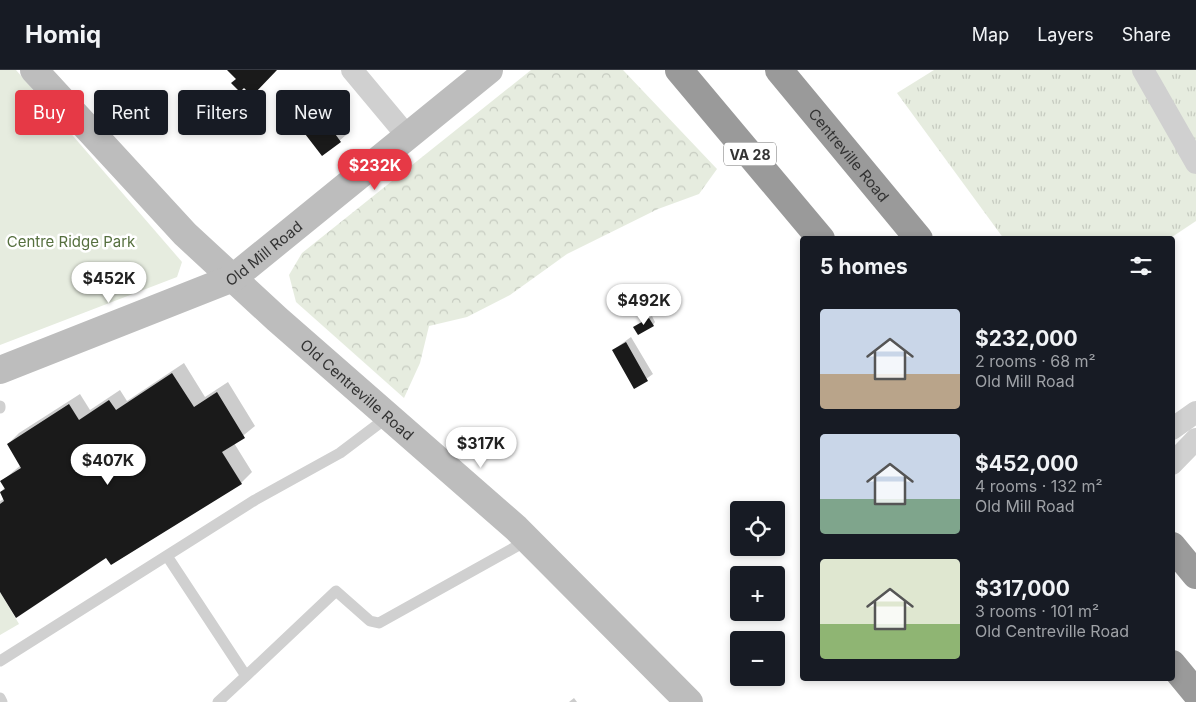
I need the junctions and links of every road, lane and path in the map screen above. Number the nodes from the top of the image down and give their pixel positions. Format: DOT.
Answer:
graph roads {
  1 [pos="34,70"];
  2 [pos="352,70"];
  3 [pos="489,70"];
  4 [pos="679,70"];
  5 [pos="779,70"];
  6 [pos="1143,70"];
  7 [pos="408,137"];
  8 [pos="1196,163"];
  9 [pos="818,236"];
  10 [pos="917,236"];
  11 [pos="233,278"];
  12 [pos="0,370"];
  13 [pos="1196,412"];
  14 [pos="389,416"];
  15 [pos="1175,427"];
  16 [pos="1196,439"];
  17 [pos="1175,461"];
  18 [pos="528,540"];
  19 [pos="1175,550"];
  20 [pos="167,556"];
  21 [pos="1196,575"];
  22 [pos="0,661"];
  23 [pos="1175,668"];
  24 [pos="246,676"];
  25 [pos="1196,693"];
  26 [pos="0,698"];
  27 [pos="2,702"];
  28 [pos="218,702"];
  29 [pos="690,702"];
  1 -- 11 [label="street, Old Centreville Road"];
  2 -- 7 [label="street"];
  3 -- 7 [label="street, Old Mill Road"];
  4 -- 9 [label="highway, VA 28"];
  5 -- 10 [label="highway, Centreville Road"];
  6 -- 8 [label="street"];
  7 -- 11 [label="street, Old Mill Road"];
  11 -- 12 [label="street, Old Mill Road"];
  11 -- 14 [label="street, Old Centreville Road"];
  13 -- 15 [label="street"];
  14 -- 18 [label="street, Old Centreville Road"];
  14 -- 20 [label="lane"];
  16 -- 17 [label="street"];
  18 -- 24 [label="lane"];
  18 -- 29 [label="street, Old Centreville Road"];
  19 -- 21 [label="highway"];
  20 -- 22 [label="lane"];
  20 -- 24 [label="lane"];
  23 -- 25 [label="highway"];
  24 -- 28 [label="lane"];
  26 -- 27 [label="lane"];
}
